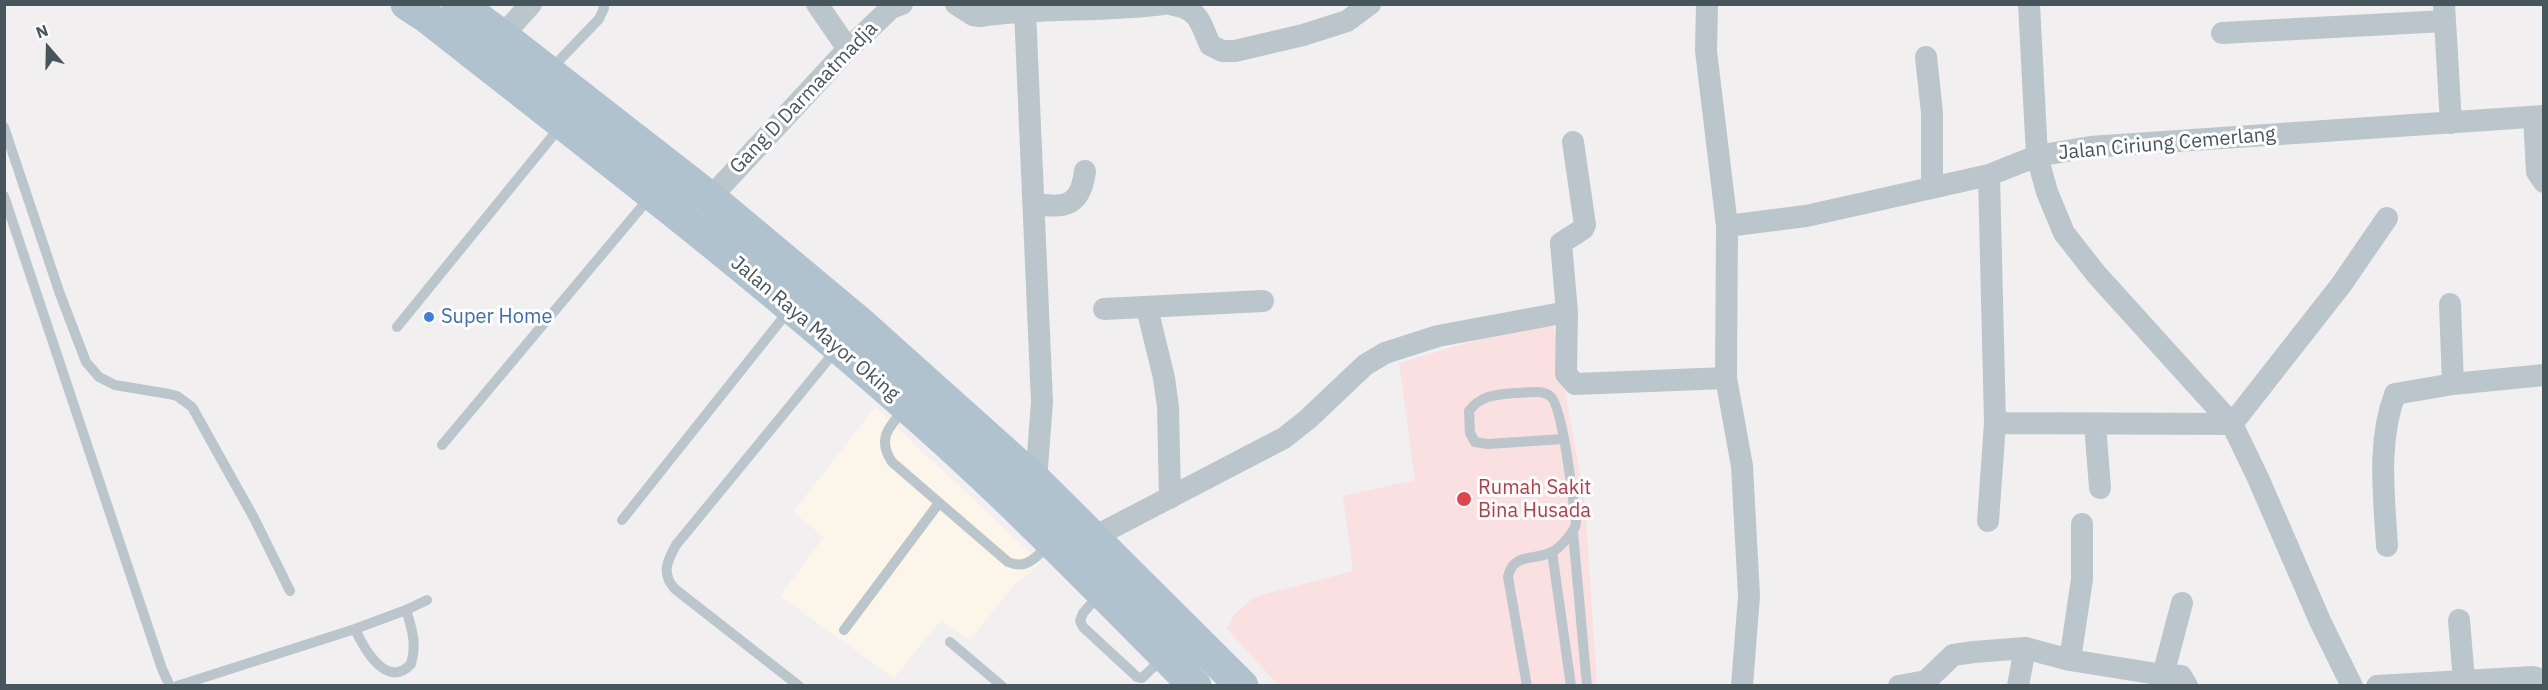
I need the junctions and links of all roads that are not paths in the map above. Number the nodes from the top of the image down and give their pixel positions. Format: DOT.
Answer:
graph roads {
  1 [pos="407,4"];
  2 [pos="458,4"];
  3 [pos="531,4"];
  4 [pos="603,4"];
  5 [pos="817,4"];
  6 [pos="956,4"];
  7 [pos="1163,4"];
  8 [pos="1370,4"];
  9 [pos="1707,4"];
  10 [pos="2029,4"];
  11 [pos="1171,5"];
  12 [pos="894,6"];
  13 [pos="1118,7"];
  14 [pos="1025,11"];
  15 [pos="2445,13"];
  16 [pos="2222,33"];
  17 [pos="502,36"];
  18 [pos="848,49"];
  19 [pos="1926,57"];
  20 [pos="549,71"];
  21 [pos="2539,116"];
  22 [pos="563,123"];
  23 [pos="2451,123"];
  24 [pos="4,127"];
  25 [pos="1573,142"];
  26 [pos="2037,156"];
  27 [pos="1085,171"];
  28 [pos="1989,175"];
  29 [pos="2544,182"];
  30 [pos="1932,187"];
  31 [pos="4,196"];
  32 [pos="652,196"];
  33 [pos="710,198"];
  34 [pos="1034,203"];
  35 [pos="2387,218"];
  36 [pos="1727,226"];
  37 [pos="1263,301"];
  38 [pos="2450,304"];
  39 [pos="790,308"];
  40 [pos="1147,308"];
  41 [pos="1104,309"];
  42 [pos="1568,312"];
  43 [pos="397,327"];
  44 [pos="850,336"];
  45 [pos="2544,375"];
  46 [pos="1726,378"];
  47 [pos="2453,384"];
  48 [pos="907,406"];
  49 [pos="1995,423"];
  50 [pos="2232,424"];
  51 [pos="2095,425"];
  52 [pos="1563,439"];
  53 [pos="442,445"];
  54 [pos="1036,481"];
  55 [pos="2100,488"];
  56 [pos="1170,498"];
  57 [pos="939,503"];
  58 [pos="622,520"];
  59 [pos="1988,521"];
  60 [pos="2082,524"];
  61 [pos="1573,532"];
  62 [pos="1092,538"];
  63 [pos="1051,542"];
  64 [pos="2387,546"];
  65 [pos="1552,552"];
  66 [pos="290,591"];
  67 [pos="1119,594"];
  68 [pos="427,600"];
  69 [pos="2182,603"];
  70 [pos="406,610"];
  71 [pos="2459,620"];
  72 [pos="355,629"];
  73 [pos="844,630"];
  74 [pos="950,642"];
  75 [pos="2025,648"];
  76 [pos="2070,660"];
  77 [pos="1180,674"];
  78 [pos="2163,675"];
  79 [pos="2544,680"];
  80 [pos="2464,681"];
  81 [pos="170,686"];
  82 [pos="177,686"];
  83 [pos="799,686"];
  84 [pos="1002,686"];
  85 [pos="1242,686"];
  86 [pos="1527,686"];
  87 [pos="1571,686"];
  88 [pos="1587,686"];
  89 [pos="1742,686"];
  90 [pos="1899,686"];
  91 [pos="2018,686"];
  92 [pos="2187,686"];
  93 [pos="2352,686"];
  94 [pos="2377,686"];
  1 -- 22 [label="main road, Jalan Raya Mayor Oking"];
  2 -- 17 [label="main road, Jalan Raya Mayor Oking"];
  3 -- 17 [label="street"];
  4 -- 20 [label="lane"];
  5 -- 18 [label="street"];
  6 -- 14 [label="street"];
  7 -- 13 [label="street"];
  8 -- 11 [label="street"];
  9 -- 36 [label="street"];
  10 -- 26 [label="street"];
  12 -- 18 [label="street, Gang D Darmaatmadja"];
  13 -- 14 [label="street"];
  14 -- 34 [label="street"];
  15 -- 16 [label="street"];
  15 -- 23 [label="street"];
  17 -- 20 [label="main road, Jalan Raya Mayor Oking"];
  18 -- 33 [label="street, Gang D Darmaatmadja"];
  19 -- 30 [label="street"];
  20 -- 33 [label="main road, Jalan Raya Mayor Oking"];
  21 -- 23 [label="street, Jalan Ciriung Cemerlang"];
  21 -- 29 [label="street"];
  22 -- 32 [label="main road, Jalan Raya Mayor Oking"];
  22 -- 43 [label="lane"];
  23 -- 26 [label="street, Jalan Ciriung Cemerlang"];
  24 -- 66 [label="lane"];
  25 -- 42 [label="street"];
  26 -- 28 [label="street, Jalan Ciriung Cemerlang"];
  26 -- 50 [label="street"];
  27 -- 34 [label="street"];
  28 -- 30 [label="street, Jalan Ciriung Cemerlang"];
  28 -- 49 [label="street"];
  30 -- 36 [label="street, Jalan Ciriung Cemerlang"];
  31 -- 81 [label="lane"];
  32 -- 39 [label="main road, Jalan Raya Mayor Oking"];
  32 -- 53 [label="lane"];
  33 -- 44 [label="main road, Jalan Raya Mayor Oking"];
  34 -- 54 [label="street"];
  35 -- 50 [label="street"];
  36 -- 46 [label="street"];
  37 -- 40 [label="street"];
  38 -- 47 [label="street"];
  39 -- 44 [label="main road, Jalan Raya Mayor Oking"];
  39 -- 58 [label="lane"];
  40 -- 41 [label="street"];
  40 -- 56 [label="street"];
  42 -- 46 [label="street"];
  42 -- 56 [label="street"];
  44 -- 48 [label="main road, Jalan Raya Mayor Oking"];
  44 -- 54 [label="main road, Jalan Raya Mayor Oking"];
  44 -- 83 [label="lane"];
  45 -- 47 [label="street"];
  46 -- 89 [label="street"];
  47 -- 64 [label="street"];
  48 -- 57 [label="lane"];
  48 -- 63 [label="main road, Jalan Raya Mayor Oking"];
  49 -- 51 [label="street"];
  49 -- 59 [label="street"];
  50 -- 51 [label="street"];
  50 -- 93 [label="street"];
  51 -- 55 [label="street"];
  52 -- 52 [label="lane"];
  52 -- 61 [label="lane"];
  54 -- 62 [label="main road, Jalan Raya Mayor Oking"];
  56 -- 62 [label="street"];
  57 -- 63 [label="lane"];
  57 -- 73 [label="lane"];
  60 -- 76 [label="street"];
  61 -- 65 [label="lane"];
  61 -- 88 [label="lane"];
  62 -- 67 [label="main road, Jalan Raya Mayor Oking"];
  63 -- 67 [label="main road, Jalan Raya Mayor Oking"];
  65 -- 86 [label="lane"];
  65 -- 87 [label="lane"];
  67 -- 77 [label="main road, Jalan Raya Mayor Oking"];
  67 -- 85 [label="main road, Jalan Raya Mayor Oking"];
  68 -- 70 [label="lane"];
  69 -- 78 [label="street"];
  70 -- 72 [label="lane"];
  70 -- 72 [label="lane"];
  71 -- 80 [label="street"];
  72 -- 82 [label="lane"];
  74 -- 84 [label="lane"];
  75 -- 76 [label="street"];
  75 -- 90 [label="street"];
  75 -- 91 [label="street"];
  76 -- 78 [label="street"];
  78 -- 92 [label="street"];
  79 -- 80 [label="street"];
  80 -- 94 [label="street"];
}
